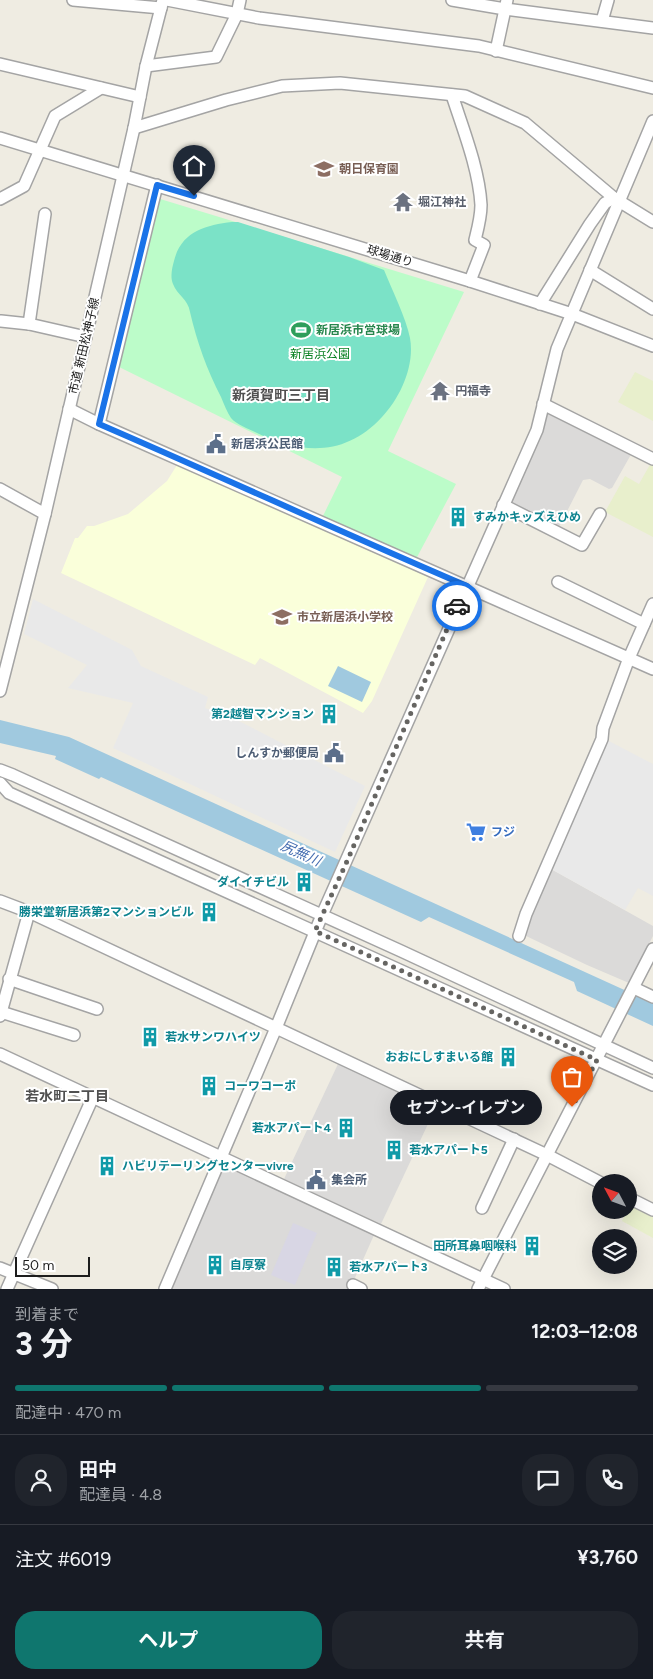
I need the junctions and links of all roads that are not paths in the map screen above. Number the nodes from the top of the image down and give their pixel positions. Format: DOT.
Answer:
graph roads {
  1 [pos="73,0"];
  2 [pos="240,0"];
  3 [pos="452,0"];
  4 [pos="608,0"];
  5 [pos="164,3"];
  6 [pos="506,5"];
  7 [pos="237,14"];
  8 [pos="602,21"];
  9 [pos="653,28"];
  10 [pos="496,51"];
  11 [pos="0,64"];
  12 [pos="146,66"];
  13 [pos="101,88"];
  14 [pos="653,88"];
  15 [pos="452,95"];
  16 [pos="140,96"];
  17 [pos="653,121"];
  18 [pos="134,128"];
  19 [pos="0,138"];
  20 [pos="39,150"];
  21 [pos="124,176"];
  22 [pos="157,185"];
  23 [pos="0,199"];
  24 [pos="616,199"];
  25 [pos="44,214"];
  26 [pos="653,222"];
  27 [pos="590,270"];
  28 [pos="470,281"];
  29 [pos="540,304"];
  30 [pos="653,309"];
  31 [pos="572,314"];
  32 [pos="0,322"];
  33 [pos="29,324"];
  34 [pos="86,337"];
  35 [pos="653,346"];
  36 [pos="543,404"];
  37 [pos="69,409"];
  38 [pos="99,424"];
  39 [pos="653,458"];
  40 [pos="0,489"];
  41 [pos="503,506"];
  42 [pos="46,514"];
  43 [pos="600,514"];
  44 [pos="558,582"];
  45 [pos="467,586"];
  46 [pos="653,604"];
  47 [pos="644,624"];
  48 [pos="629,658"];
  49 [pos="653,669"];
  50 [pos="0,691"];
  51 [pos="0,770"];
  52 [pos="0,783"];
  53 [pos="0,901"];
  54 [pos="29,912"];
  55 [pos="322,915"];
  56 [pos="315,931"];
  57 [pos="519,936"];
  58 [pos="653,949"];
  59 [pos="401,951"];
  60 [pos="392,967"];
  61 [pos="9,979"];
  62 [pos="633,990"];
  63 [pos="653,997"];
  64 [pos="97,1008"];
  65 [pos="0,1014"];
  66 [pos="276,1028"];
  67 [pos="74,1035"];
  68 [pos="604,1045"];
  69 [pos="0,1054"];
  70 [pos="597,1060"];
  71 [pos="653,1068"];
  72 [pos="653,1085"];
  73 [pos="93,1097"];
  74 [pos="514,1140"];
  75 [pos="547,1155"];
  76 [pos="220,1157"];
  77 [pos="592,1178"];
  78 [pos="638,1202"];
  79 [pos="482,1208"];
  80 [pos="653,1210"];
  81 [pos="0,1268"];
  82 [pos="14,1273"];
  83 [pos="480,1284"];
  84 [pos="7,1289"];
  85 [pos="52,1289"];
  86 [pos="165,1289"];
  87 [pos="504,1289"];
  1 -- 5 [label="street"];
  2 -- 7 [label="street"];
  3 -- 6 [label="street"];
  4 -- 8 [label="street"];
  5 -- 7 [label="street"];
  5 -- 12 [label="street, 市道 新田松神子線"];
  6 -- 8 [label="street"];
  6 -- 10 [label="street"];
  7 -- 10 [label="street"];
  7 -- 12 [label="street"];
  8 -- 9 [label="street"];
  10 -- 14 [label="street"];
  11 -- 13 [label="street"];
  12 -- 16 [label="street, 市道 新田松神子線"];
  13 -- 16 [label="street"];
  13 -- 20 [label="street"];
  15 -- 18 [label="street"];
  15 -- 24 [label="street"];
  15 -- 28 [label="street"];
  16 -- 18 [label="street, 市道 新田松神子線"];
  17 -- 24 [label="street"];
  18 -- 21 [label="street, 市道 新田松神子線"];
  19 -- 20 [label="street, 球場通り"];
  20 -- 21 [label="street, 球場通り"];
  20 -- 23 [label="street"];
  21 -- 22 [label="street, 球場通り"];
  21 -- 34 [label="street, 市道 新田松神子線"];
  22 -- 28 [label="street, 球場通り"];
  22 -- 38 [label="street"];
  24 -- 26 [label="street"];
  24 -- 27 [label="street"];
  24 -- 29 [label="street"];
  25 -- 33 [label="street"];
  27 -- 30 [label="street"];
  27 -- 31 [label="street"];
  28 -- 29 [label="street, 球場通り"];
  29 -- 31 [label="street, 球場通り"];
  31 -- 35 [label="street, 球場通り"];
  31 -- 36 [label="street"];
  32 -- 33 [label="street"];
  33 -- 34 [label="street"];
  34 -- 37 [label="street, 市道 新田松神子線"];
  36 -- 39 [label="street"];
  36 -- 41 [label="street"];
  37 -- 38 [label="street"];
  37 -- 42 [label="street, 市道 新田松神子線"];
  38 -- 45 [label="street"];
  40 -- 42 [label="street"];
  41 -- 43 [label="street"];
  41 -- 45 [label="street"];
  42 -- 50 [label="street, 市道 新田松神子線"];
  44 -- 47 [label="street"];
  45 -- 48 [label="street"];
  45 -- 55 [label="street"];
  46 -- 47 [label="street"];
  47 -- 48 [label="street"];
  48 -- 49 [label="street"];
  48 -- 57 [label="street"];
  51 -- 55 [label="street"];
  52 -- 56 [label="street"];
  53 -- 54 [label="street"];
  54 -- 61 [label="street"];
  54 -- 66 [label="street"];
  55 -- 56 [label="street"];
  55 -- 59 [label="street"];
  56 -- 60 [label="street"];
  56 -- 66 [label="street"];
  58 -- 62 [label="street"];
  59 -- 60 [label="street"];
  59 -- 68 [label="street"];
  60 -- 70 [label="street"];
  61 -- 64 [label="street"];
  61 -- 65 [label="street"];
  62 -- 63 [label="street"];
  62 -- 68 [label="street"];
  65 -- 67 [label="street"];
  66 -- 74 [label="street"];
  66 -- 76 [label="street"];
  68 -- 70 [label="street"];
  68 -- 71 [label="street"];
  69 -- 73 [label="street"];
  70 -- 72 [label="street"];
  70 -- 75 [label="street"];
  73 -- 76 [label="street"];
  73 -- 82 [label="street"];
  74 -- 75 [label="street"];
  74 -- 79 [label="street"];
  75 -- 77 [label="street"];
  75 -- 83 [label="street"];
  76 -- 83 [label="street"];
  76 -- 86 [label="street"];
  78 -- 80 [label="street"];
  81 -- 82 [label="street"];
  82 -- 84 [label="street"];
  82 -- 85 [label="street"];
  83 -- 87 [label="street"];
}
